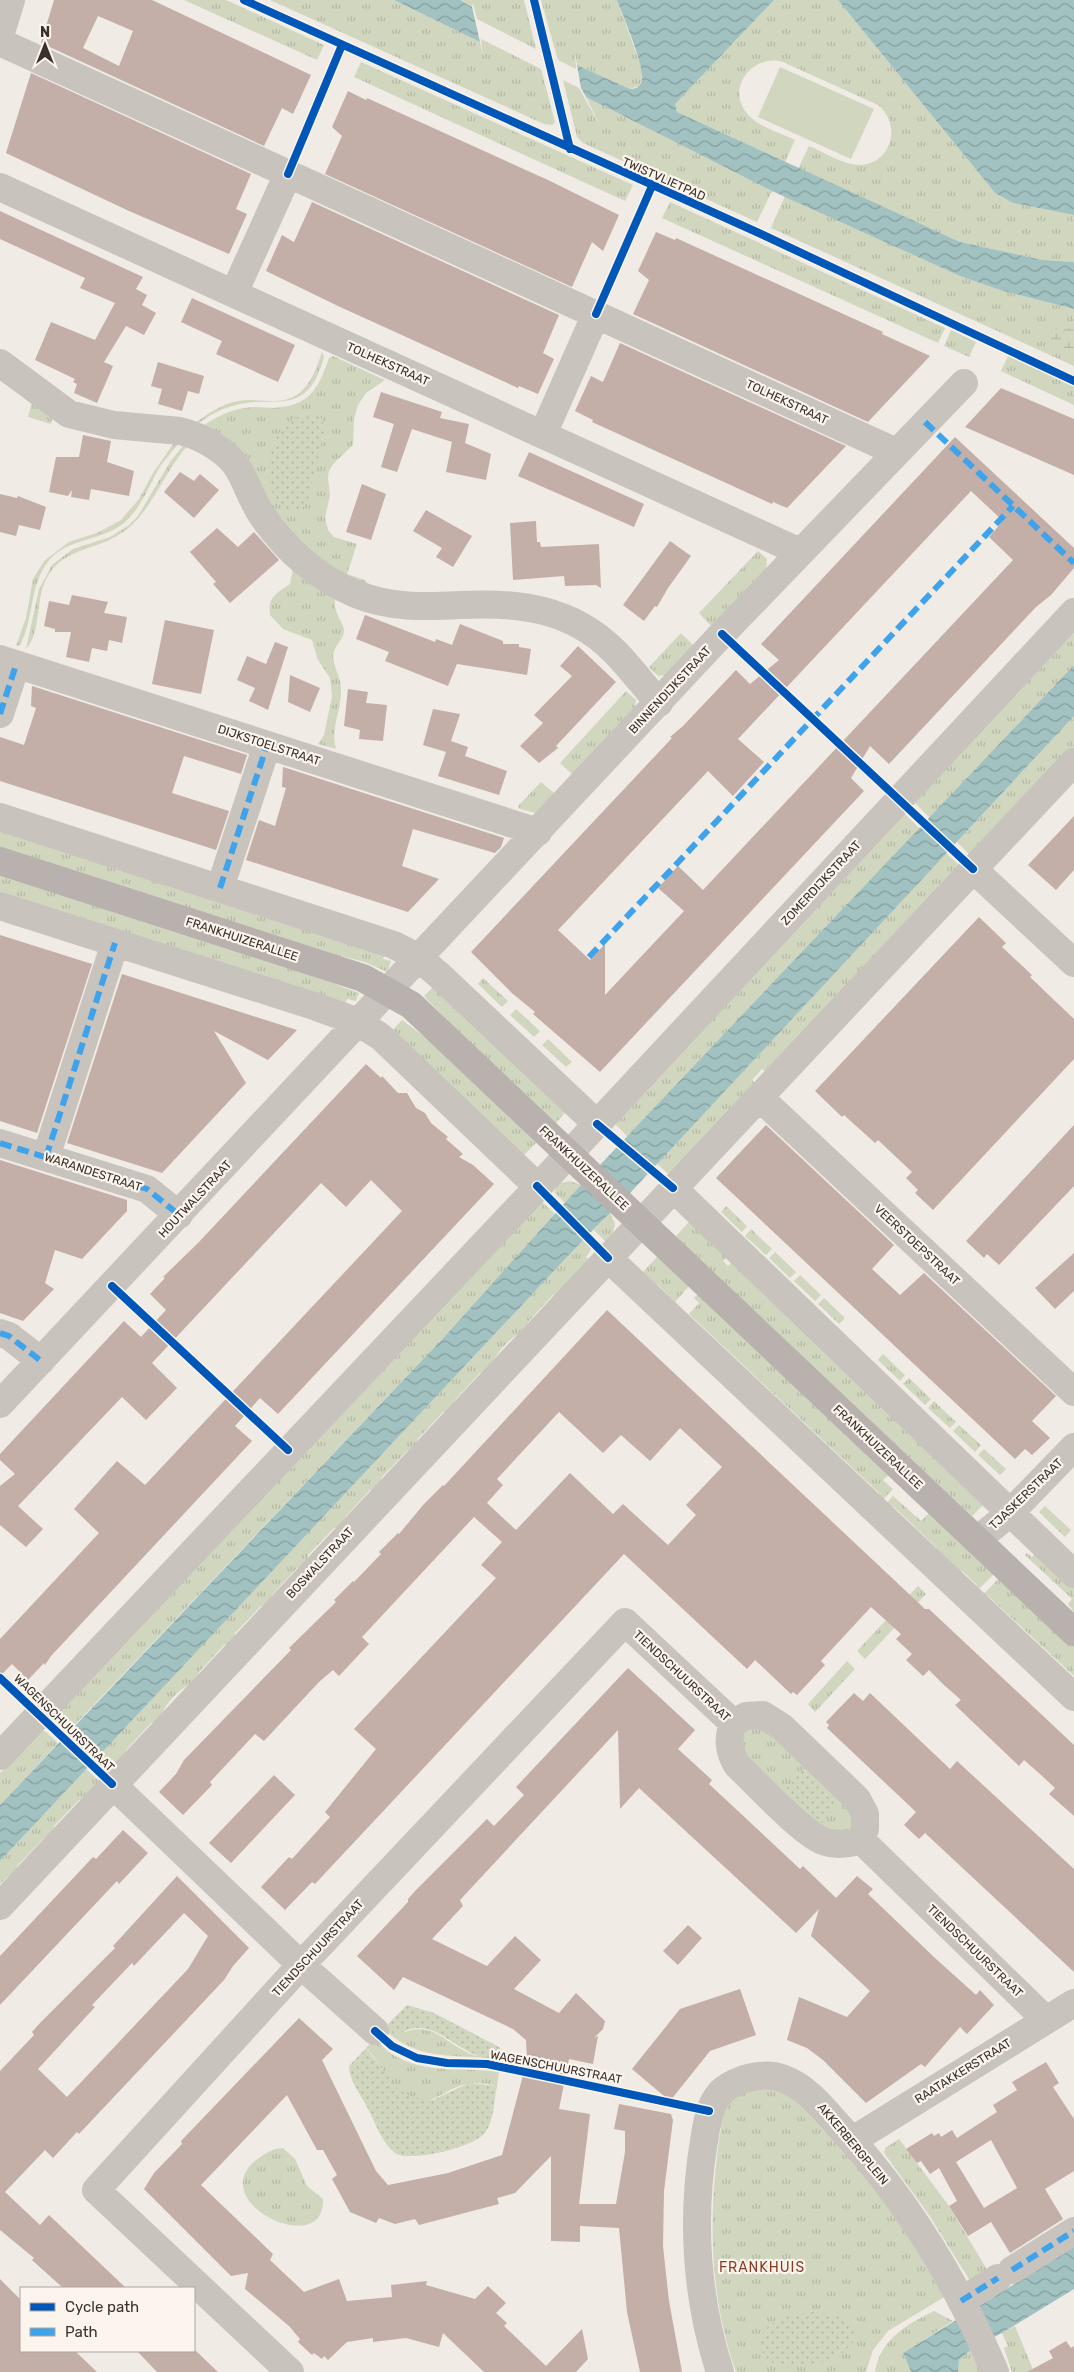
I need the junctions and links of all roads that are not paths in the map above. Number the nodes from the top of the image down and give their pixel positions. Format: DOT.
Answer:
graph roads {
  1 [pos="11,0"];
  2 [pos="0,36"];
  3 [pos="0,42"];
  4 [pos="288,174"];
  5 [pos="0,187"];
  6 [pos="234,293"];
  7 [pos="596,314"];
  8 [pos="0,363"];
  9 [pos="964,383"];
  10 [pos="543,434"];
  11 [pos="896,452"];
  12 [pos="800,552"];
  13 [pos="1074,612"];
  14 [pos="8,662"];
  15 [pos="659,703"];
  16 [pos="0,714"];
  17 [pos="267,745"];
  18 [pos="1074,762"];
  19 [pos="0,817"];
  20 [pos="538,832"];
  21 [pos="0,861"];
  22 [pos="973,869"];
  23 [pos="220,888"];
  24 [pos="0,906"];
  25 [pos="115,943"];
  26 [pos="419,958"];
  27 [pos="1074,963"];
  28 [pos="387,991"];
  29 [pos="358,1022"];
  30 [pos="759,1098"];
  31 [pos="597,1124"];
  32 [pos="0,1143"];
  33 [pos="46,1157"];
  34 [pos="576,1160"];
  35 [pos="537,1186"];
  36 [pos="673,1188"];
  37 [pos="633,1214"];
  38 [pos="180,1215"];
  39 [pos="608,1258"];
  40 [pos="0,1334"];
  41 [pos="41,1361"];
  42 [pos="1074,1392"];
  43 [pos="0,1404"];
  44 [pos="1074,1447"];
  45 [pos="1009,1514"];
  46 [pos="977,1540"];
  47 [pos="1074,1574"];
  48 [pos="1074,1632"];
  49 [pos="1074,1696"];
  50 [pos="733,1723"];
  51 [pos="0,1756"];
  52 [pos="112,1784"];
  53 [pos="861,1840"];
  54 [pos="0,1906"];
  55 [pos="301,1966"];
  56 [pos="1074,2003"];
  57 [pos="1046,2020"];
  58 [pos="375,2032"];
  59 [pos="852,2140"];
  60 [pos="1074,2232"];
  61 [pos="964,2304"];
  62 [pos="990,2361"];
  63 [pos="290,2372"];
  64 [pos="720,2372"];
  1 -- 2 [label="street"];
  3 -- 4 [label="street, TOLHEKSTRAAT"];
  4 -- 6 [label="street"];
  4 -- 7 [label="street, TOLHEKSTRAAT"];
  5 -- 6 [label="street, TOLHEKSTRAAT"];
  6 -- 10 [label="street, TOLHEKSTRAAT"];
  7 -- 10 [label="street"];
  7 -- 11 [label="street, TOLHEKSTRAAT"];
  8 -- 15 [label="street"];
  9 -- 11 [label="street, BINNENDIJKSTRAAT"];
  10 -- 12 [label="street, TOLHEKSTRAAT"];
  11 -- 12 [label="street, BINNENDIJKSTRAAT"];
  12 -- 15 [label="street, BINNENDIJKSTRAAT"];
  13 -- 31 [label="street, ZOMERDIJKSTRAAT"];
  14 -- 16 [label="street"];
  14 -- 17 [label="street, DIJKSTOELSTRAAT"];
  15 -- 20 [label="street, BINNENDIJKSTRAAT"];
  17 -- 20 [label="street, DIJKSTOELSTRAAT"];
  17 -- 23 [label="street"];
  18 -- 22 [label="street"];
  19 -- 23 [label="street"];
  20 -- 26 [label="street, BINNENDIJKSTRAAT"];
  21 -- 28 [label="main road, FRANKHUIZERALLEE"];
  22 -- 27 [label="street"];
  22 -- 30 [label="street"];
  23 -- 26 [label="street"];
  24 -- 25 [label="street"];
  25 -- 29 [label="street"];
  25 -- 33 [label="street"];
  26 -- 28 [label="street, BINNENDIJKSTRAAT"];
  26 -- 31 [label="street"];
  28 -- 29 [label="street, HOUTWALSTRAAT"];
  28 -- 34 [label="main road, FRANKHUIZERALLEE"];
  29 -- 35 [label="street"];
  29 -- 38 [label="street, HOUTWALSTRAAT"];
  30 -- 36 [label="street"];
  30 -- 42 [label="street, VEERSTOEPSTRAAT"];
  31 -- 34 [label="street, ZOMERDIJKSTRAAT"];
  32 -- 33 [label="street, WARANDESTRAAT"];
  33 -- 38 [label="street, WARANDESTRAAT"];
  34 -- 35 [label="street"];
  34 -- 37 [label="main road, FRANKHUIZERALLEE"];
  35 -- 51 [label="street"];
  36 -- 37 [label="street"];
  36 -- 45 [label="street"];
  37 -- 39 [label="street, BOSWALSTRAAT"];
  37 -- 46 [label="main road, FRANKHUIZERALLEE"];
  38 -- 41 [label="street, HOUTWALSTRAAT"];
  39 -- 49 [label="street"];
  39 -- 52 [label="street, BOSWALSTRAAT"];
  40 -- 41 [label="street"];
  41 -- 43 [label="street, HOUTWALSTRAAT"];
  44 -- 45 [label="street, TJASKERSTRAAT"];
  45 -- 46 [label="street, TJASKERSTRAAT"];
  45 -- 47 [label="street"];
  46 -- 48 [label="main road, FRANKHUIZERALLEE"];
  50 -- 53 [label="street, TIENDSCHUURSTRAAT"];
  50 -- 53 [label="street, TIENDSCHUURSTRAAT"];
  50 -- 55 [label="street, TIENDSCHUURSTRAAT"];
  52 -- 54 [label="street, BOSWALSTRAAT"];
  52 -- 55 [label="street, WAGENSCHUURSTRAAT"];
  53 -- 57 [label="street, TIENDSCHUURSTRAAT"];
  55 -- 58 [label="street, WAGENSCHUURSTRAAT"];
  55 -- 63 [label="street, TIENDSCHUURSTRAAT"];
  56 -- 57 [label="street, RAATAKKERSTRAAT"];
  57 -- 59 [label="street, RAATAKKERSTRAAT"];
  59 -- 61 [label="street, AKKERBERGPLEIN"];
  59 -- 64 [label="street, AKKERBERGPLEIN"];
  60 -- 61 [label="street"];
  61 -- 62 [label="street, AKKERBERGPLEIN"];
}
